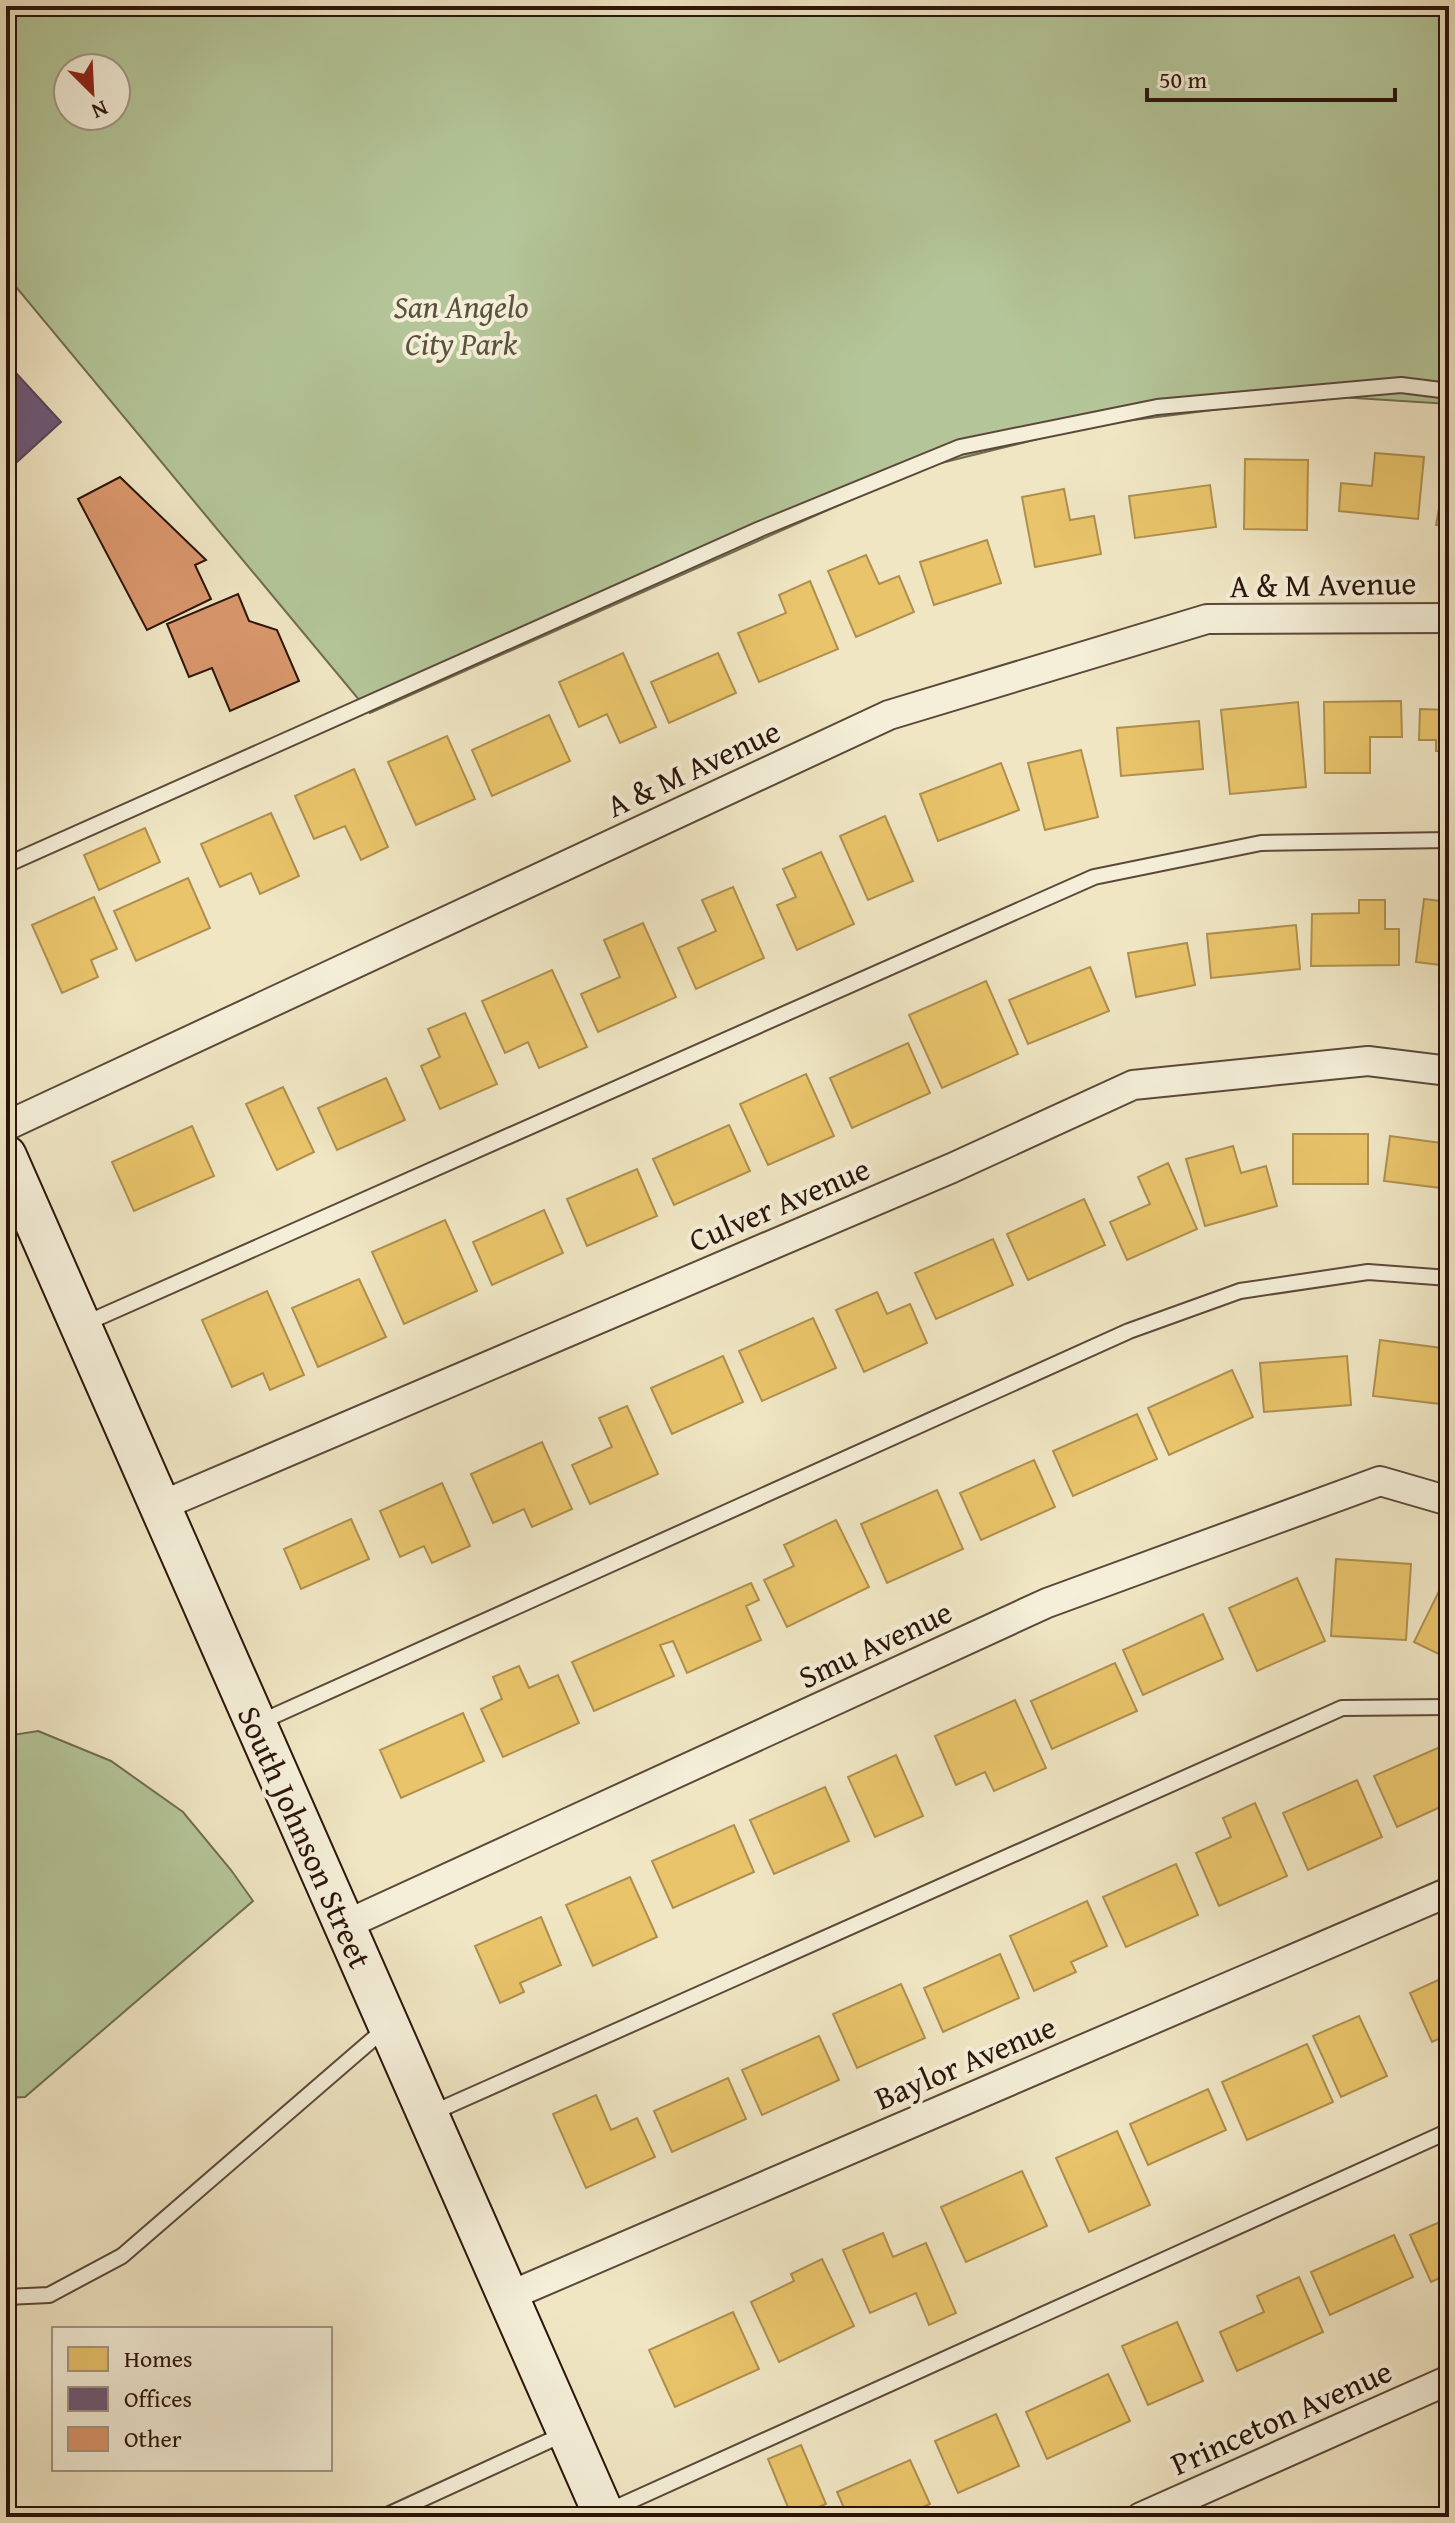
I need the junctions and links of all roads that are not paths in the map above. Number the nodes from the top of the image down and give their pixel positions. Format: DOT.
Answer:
graph roads {
  1 [pos="1449,391"];
  2 [pos="1449,618"];
  3 [pos="1449,840"];
  4 [pos="6,865"];
  5 [pos="1449,1071"];
  6 [pos="6,1126"];
  7 [pos="6,1156"];
  8 [pos="1449,1278"];
  9 [pos="80,1326"];
  10 [pos="1449,1501"];
  11 [pos="158,1507"];
  12 [pos="1449,1707"];
  13 [pos="255,1725"];
  14 [pos="1449,1892"];
  15 [pos="345,1925"];
  16 [pos="389,2025"];
  17 [pos="429,2115"];
  18 [pos="1449,2131"];
  19 [pos="509,2296"];
  20 [pos="6,2297"];
  21 [pos="1449,2380"];
  22 [pos="568,2433"];
  23 [pos="604,2515"];
  24 [pos="383,2517"];
  25 [pos="1141,2517"];
  1 -- 4 [label="lane"];
  2 -- 6 [label="street, A & M Avenue"];
  3 -- 9 [label="lane"];
  5 -- 11 [label="street, Culver Avenue"];
  7 -- 9 [label="main road, South Johnson Street"];
  8 -- 13 [label="lane"];
  9 -- 11 [label="main road, South Johnson Street"];
  10 -- 15 [label="street, Smu Avenue"];
  11 -- 13 [label="main road, South Johnson Street"];
  12 -- 17 [label="lane"];
  13 -- 15 [label="main road, South Johnson Street"];
  14 -- 19 [label="street, Baylor Avenue"];
  15 -- 16 [label="main road, South Johnson Street"];
  16 -- 17 [label="main road, South Johnson Street"];
  16 -- 20 [label="lane"];
  17 -- 19 [label="main road, South Johnson Street"];
  18 -- 23 [label="lane"];
  19 -- 22 [label="main road, South Johnson Street"];
  21 -- 25 [label="street, Princeton Avenue"];
  22 -- 23 [label="main road, South Johnson Street"];
  22 -- 24 [label="lane"];
}
